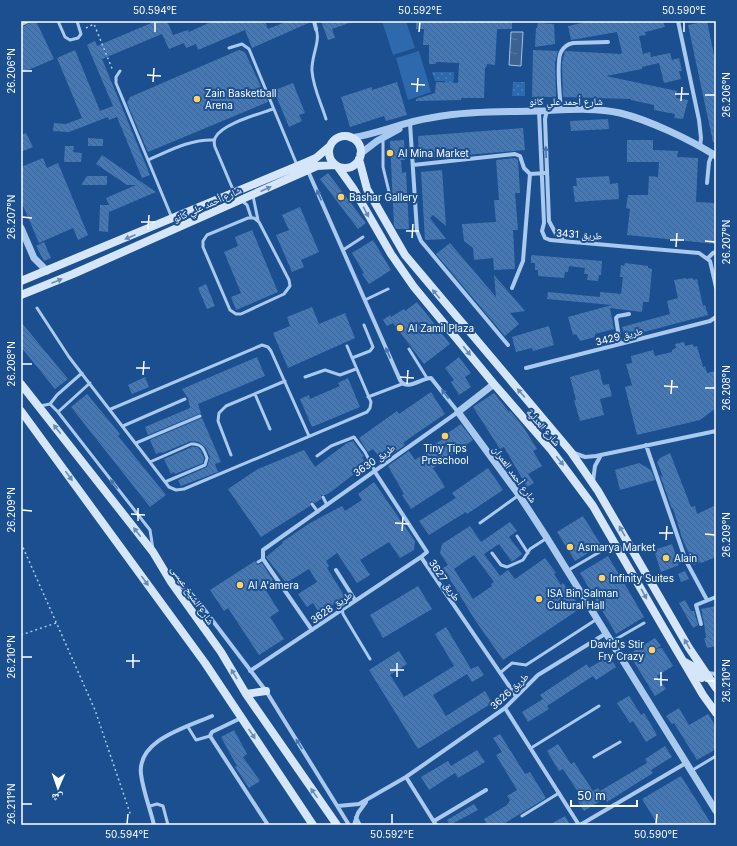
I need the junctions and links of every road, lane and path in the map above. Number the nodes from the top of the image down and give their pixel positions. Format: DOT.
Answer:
graph roads {
  1 [pos="29,21"];
  2 [pos="58,21"];
  3 [pos="77,21"];
  4 [pos="314,21"];
  5 [pos="678,21"];
  6 [pos="21,25"];
  7 [pos="316,29"];
  8 [pos="81,30"];
  9 [pos="608,42"];
  10 [pos="229,48"];
  11 [pos="120,71"];
  12 [pos="116,77"];
  13 [pos="273,109"];
  14 [pos="539,110"];
  15 [pos="547,110"];
  16 [pos="561,110"];
  17 [pos="326,119"];
  18 [pos="408,123"];
  19 [pos="351,138"];
  20 [pos="383,138"];
  21 [pos="214,140"];
  22 [pos="330,146"];
  23 [pos="700,147"];
  24 [pos="714,155"];
  25 [pos="360,156"];
  26 [pos="148,160"];
  27 [pos="413,165"];
  28 [pos="298,166"];
  29 [pos="337,166"];
  30 [pos="308,171"];
  31 [pos="544,173"];
  32 [pos="530,174"];
  33 [pos="707,183"];
  34 [pos="234,193"];
  35 [pos="253,195"];
  36 [pos="390,196"];
  37 [pos="242,200"];
  38 [pos="546,216"];
  39 [pos="251,217"];
  40 [pos="173,220"];
  41 [pos="259,222"];
  42 [pos="21,228"];
  43 [pos="363,237"];
  44 [pos="565,241"];
  45 [pos="106,247"];
  46 [pos="343,250"];
  47 [pos="716,252"];
  48 [pos="110,258"];
  49 [pos="708,258"];
  50 [pos="47,271"];
  51 [pos="21,281"];
  52 [pos="716,287"];
  53 [pos="512,288"];
  54 [pos="388,289"];
  55 [pos="21,295"];
  56 [pos="365,300"];
  57 [pos="37,308"];
  58 [pos="628,314"];
  59 [pos="716,317"];
  60 [pos="364,325"];
  61 [pos="620,344"];
  62 [pos="508,345"];
  63 [pos="347,346"];
  64 [pos="409,349"];
  65 [pos="352,358"];
  66 [pos="526,368"];
  67 [pos="356,369"];
  68 [pos="82,373"];
  69 [pos="305,378"];
  70 [pos="427,378"];
  71 [pos="285,381"];
  72 [pos="90,383"];
  73 [pos="21,384"];
  74 [pos="402,384"];
  75 [pos="494,384"];
  76 [pos="254,394"];
  77 [pos="368,396"];
  78 [pos="186,399"];
  79 [pos="50,404"];
  80 [pos="40,406"];
  81 [pos="111,409"];
  82 [pos="21,411"];
  83 [pos="58,412"];
  84 [pos="458,412"];
  85 [pos="200,416"];
  86 [pos="123,426"];
  87 [pos="270,429"];
  88 [pos="716,431"];
  89 [pos="310,436"];
  90 [pos="136,443"];
  91 [pos="646,446"];
  92 [pos="571,452"];
  93 [pos="601,455"];
  94 [pos="232,456"];
  95 [pos="317,456"];
  96 [pos="150,462"];
  97 [pos="375,472"];
  98 [pos="165,482"];
  99 [pos="593,484"];
  100 [pos="519,495"];
  101 [pos="323,497"];
  102 [pos="312,504"];
  103 [pos="327,505"];
  104 [pos="318,512"];
  105 [pos="480,523"];
  106 [pos="517,536"];
  107 [pos="547,538"];
  108 [pos="21,543"];
  109 [pos="603,550"];
  110 [pos="153,552"];
  111 [pos="492,552"];
  112 [pos="528,553"];
  113 [pos="421,557"];
  114 [pos="336,570"];
  115 [pos="567,571"];
  116 [pos="171,582"];
  117 [pos="716,598"];
  118 [pos="355,600"];
  119 [pos="707,600"];
  120 [pos="342,608"];
  121 [pos="597,619"];
  122 [pos="56,623"];
  123 [pos="644,623"];
  124 [pos="701,624"];
  125 [pos="312,630"];
  126 [pos="605,634"];
  127 [pos="21,635"];
  128 [pos="610,643"];
  129 [pos="370,659"];
  130 [pos="683,660"];
  131 [pos="250,671"];
  132 [pos="704,672"];
  133 [pos="500,673"];
  134 [pos="716,674"];
  135 [pos="715,686"];
  136 [pos="266,691"];
  137 [pos="246,694"];
  138 [pos="516,696"];
  139 [pos="599,706"];
  140 [pos="505,708"];
  141 [pos="716,713"];
  142 [pos="212,716"];
  143 [pos="241,718"];
  144 [pos="188,727"];
  145 [pos="211,734"];
  146 [pos="620,742"];
  147 [pos="531,748"];
  148 [pos="716,756"];
  149 [pos="594,757"];
  150 [pos="686,763"];
  151 [pos="692,771"];
  152 [pos="406,777"];
  153 [pos="486,790"];
  154 [pos="559,793"];
  155 [pos="368,800"];
  156 [pos="150,806"];
  157 [pos="338,806"];
  158 [pos="716,811"];
  159 [pos="131,816"];
  160 [pos="522,816"];
  161 [pos="356,817"];
  162 [pos="435,823"];
  163 [pos="154,825"];
  164 [pos="168,825"];
  165 [pos="268,825"];
  166 [pos="313,825"];
  167 [pos="337,825"];
  168 [pos="349,825"];
  169 [pos="354,825"];
  170 [pos="360,825"];
  171 [pos="579,825"];
  1 -- 6 [label="lane"];
  2 -- 8 [label="lane"];
  3 -- 8 [label="lane"];
  4 -- 7 [label="street"];
  5 -- 23 [label="street"];
  7 -- 17 [label="lane"];
  8 -- 12 [label="path"];
  9 -- 16 [label="street"];
  10 -- 13 [label="lane"];
  11 -- 12 [label="lane"];
  12 -- 26 [label="lane"];
  13 -- 21 [label="lane"];
  13 -- 28 [label="lane"];
  14 -- 15 [label="street, شارع أحمد علي كانو"];
  14 -- 18 [label="street, شارع أحمد علي كانو"];
  14 -- 31 [label="street, طريق 3431"];
  15 -- 16 [label="street, شارع أحمد علي كانو"];
  31 -- 15 [label="street, one-way"];
  16 -- 23 [label="street, شارع أحمد علي كانو"];
  18 -- 19 [label="street, شارع أحمد علي كانو"];
  18 -- 20 [label="street, شارع أحمد علي كانو"];
  18 -- 27 [label="street"];
  19 -- 22 [label="main road"];
  19 -- 25 [label="main road"];
  20 -- 25 [label="street, شارع أحمد علي كانو"];
  20 -- 36 [label="lane"];
  21 -- 26 [label="lane"];
  21 -- 34 [label="lane"];
  22 -- 28 [label="main road, شارع أحمد علي كانو"];
  22 -- 29 [label="main road"];
  23 -- 24 [label="street, شارع أحمد علي كانو"];
  24 -- 33 [label="street"];
  25 -- 29 [label="main road"];
  92 -- 25 [label="main road, شارع العدلية, one-way"];
  26 -- 40 [label="lane"];
  27 -- 32 [label="street"];
  27 -- 62 [label="street"];
  28 -- 34 [label="main road, شارع أحمد علي كانو"];
  29 -- 30 [label="main road, شارع أحمد علي كانو"];
  29 -- 75 [label="main road, شارع العدلية, one-way"];
  35 -- 30 [label="main road, شارع أحمد علي كانو, one-way"];
  46 -- 30 [label="street, one-way"];
  31 -- 32 [label="street"];
  31 -- 38 [label="street, طريق 3431"];
  32 -- 53 [label="street"];
  34 -- 40 [label="main road, شارع أحمد علي كانو"];
  35 -- 37 [label="main road, شارع أحمد علي كانو"];
  35 -- 41 [label="lane"];
  37 -- 39 [label="lane"];
  37 -- 48 [label="main road, شارع أحمد علي كانو"];
  38 -- 44 [label="street"];
  38 -- 44 [label="street, طريق 3431"];
  39 -- 41 [label="lane"];
  39 -- 41 [label="lane"];
  40 -- 45 [label="main road, شارع أحمد علي كانو, one-way"];
  42 -- 50 [label="street"];
  43 -- 46 [label="lane"];
  44 -- 49 [label="street, طريق 3431"];
  45 -- 48 [label="main road"];
  45 -- 50 [label="main road, شارع أحمد علي كانو"];
  46 -- 56 [label="street"];
  47 -- 49 [label="street"];
  55 -- 48 [label="main road, شارع أحمد علي كانو, one-way"];
  49 -- 52 [label="street"];
  50 -- 51 [label="main road, شارع أحمد علي كانو"];
  54 -- 56 [label="lane"];
  74 -- 56 [label="street, one-way"];
  57 -- 68 [label="lane"];
  58 -- 61 [label="street"];
  59 -- 61 [label="street, طريق 3429"];
  60 -- 65 [label="lane"];
  61 -- 66 [label="street, طريق 3429"];
  63 -- 65 [label="lane"];
  64 -- 70 [label="lane"];
  65 -- 67 [label="lane"];
  67 -- 69 [label="lane"];
  67 -- 77 [label="lane"];
  68 -- 72 [label="lane"];
  68 -- 79 [label="lane"];
  70 -- 74 [label="street"];
  84 -- 70 [label="street, شارع أحمد العمران, one-way"];
  71 -- 76 [label="lane"];
  71 -- 81 [label="lane"];
  71 -- 89 [label="lane"];
  72 -- 81 [label="lane"];
  72 -- 83 [label="lane"];
  73 -- 80 [label="main road, شارع الشيخ عيسى"];
  74 -- 77 [label="lane"];
  75 -- 84 [label="street, طريق 3630"];
  75 -- 130 [label="main road, شارع العدلية, one-way"];
  76 -- 87 [label="lane"];
  76 -- 94 [label="lane"];
  77 -- 89 [label="lane"];
  78 -- 86 [label="lane"];
  79 -- 80 [label="lane"];
  79 -- 83 [label="lane"];
  110 -- 80 [label="main road, شارع الشيخ عيسى, one-way"];
  81 -- 86 [label="lane"];
  82 -- 143 [label="main road, one-way"];
  110 -- 83 [label="lane, one-way"];
  84 -- 97 [label="street, طريق 3630"];
  84 -- 100 [label="street, شارع أحمد العمران"];
  85 -- 90 [label="lane"];
  86 -- 90 [label="lane"];
  88 -- 91 [label="street"];
  89 -- 98 [label="lane"];
  90 -- 96 [label="lane"];
  91 -- 93 [label="street"];
  91 -- 119 [label="street"];
  92 -- 93 [label="street"];
  92 -- 99 [label="main road, شارع العدلية"];
  93 -- 99 [label="street"];
  95 -- 97 [label="lane"];
  96 -- 98 [label="lane"];
  96 -- 98 [label="lane"];
  97 -- 103 [label="street, طريق 3630"];
  97 -- 113 [label="street, طريق 3627"];
  132 -- 99 [label="main road, شارع العدلية, one-way"];
  100 -- 105 [label="lane"];
  100 -- 107 [label="street, شارع أحمد العمران"];
  101 -- 103 [label="lane"];
  102 -- 104 [label="lane"];
  103 -- 104 [label="street, طريق 3630"];
  104 -- 125 [label="street, طريق 3630"];
  106 -- 112 [label="lane"];
  107 -- 112 [label="lane"];
  107 -- 115 [label="street, شارع أحمد العمران"];
  108 -- 122 [label="path"];
  109 -- 115 [label="lane"];
  110 -- 116 [label="main road, شارع الشيخ عيسى"];
  111 -- 112 [label="lane"];
  113 -- 118 [label="street, طريق 3628"];
  113 -- 133 [label="street, طريق 3627"];
  114 -- 118 [label="street"];
  115 -- 121 [label="street, شارع أحمد العمران"];
  116 -- 131 [label="street"];
  137 -- 116 [label="main road, شارع الشيخ عيسى, one-way"];
  117 -- 119 [label="street"];
  118 -- 120 [label="street, طريق 3628"];
  119 -- 124 [label="street"];
  120 -- 125 [label="street, طريق 3628"];
  120 -- 129 [label="lane"];
  121 -- 126 [label="street, شارع أحمد العمران"];
  121 -- 133 [label="lane"];
  122 -- 127 [label="path"];
  122 -- 159 [label="path"];
  123 -- 128 [label="lane"];
  125 -- 131 [label="street, طريق 3628"];
  126 -- 128 [label="street, شارع أحمد العمران"];
  126 -- 138 [label="street, طريق 3626"];
  128 -- 150 [label="street, شارع أحمد العمران"];
  130 -- 135 [label="main road"];
  130 -- 141 [label="main road, شارع العدلية"];
  131 -- 136 [label="street"];
  132 -- 134 [label="street"];
  132 -- 135 [label="main road, شارع العدلية"];
  133 -- 138 [label="street, طريق 3627"];
  136 -- 137 [label="main road"];
  157 -- 136 [label="street, one-way"];
  167 -- 137 [label="main road, شارع الشيخ عيسى, one-way"];
  138 -- 140 [label="street, طريق 3626"];
  139 -- 147 [label="lane"];
  140 -- 147 [label="street"];
  140 -- 152 [label="street, طريق 3626"];
  142 -- 144 [label="street"];
  143 -- 145 [label="street"];
  143 -- 166 [label="main road, one-way"];
  144 -- 145 [label="lane"];
  144 -- 156 [label="street"];
  145 -- 165 [label="street"];
  146 -- 149 [label="lane"];
  147 -- 154 [label="street"];
  148 -- 151 [label="lane"];
  150 -- 151 [label="street, شارع أحمد العمران"];
  150 -- 171 [label="street"];
  151 -- 158 [label="street, شارع أحمد العمران"];
  152 -- 155 [label="street, طريق 3626"];
  152 -- 162 [label="street"];
  153 -- 162 [label="street"];
  154 -- 160 [label="lane"];
  154 -- 171 [label="street"];
  155 -- 157 [label="street, طريق 3626"];
  155 -- 161 [label="street, طريق 3626"];
  156 -- 163 [label="street"];
  156 -- 164 [label="lane"];
  157 -- 168 [label="street"];
  161 -- 169 [label="street, طريق 3626"];
  161 -- 170 [label="street"];
}
